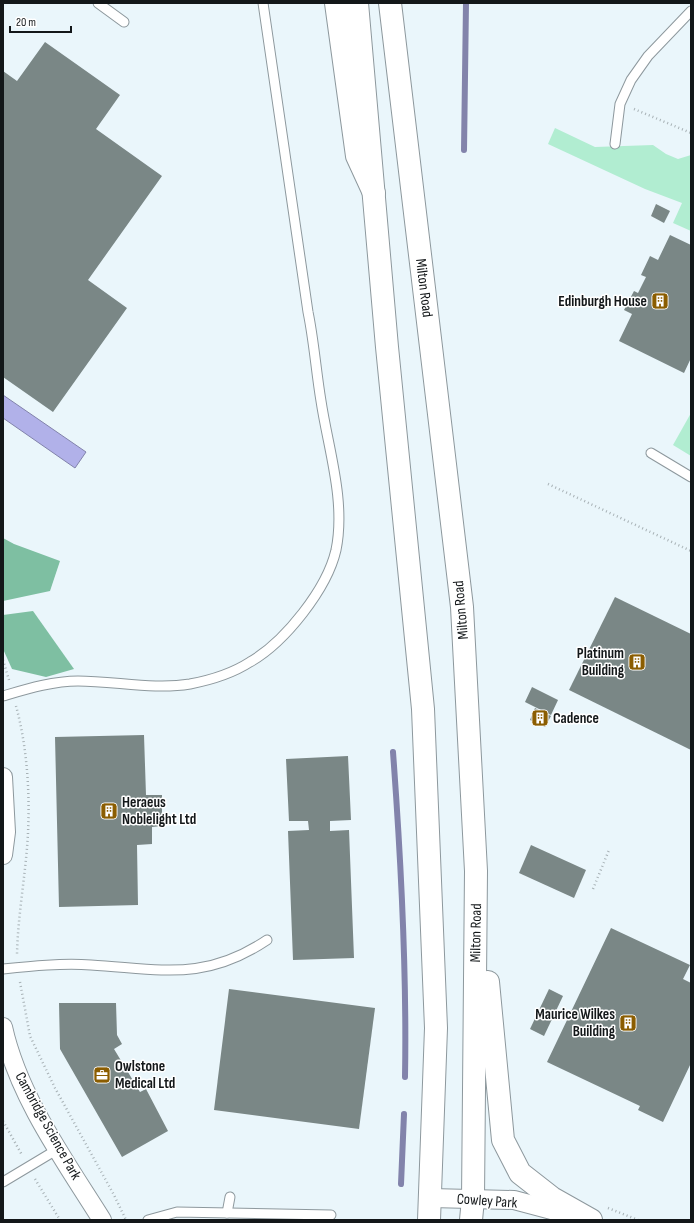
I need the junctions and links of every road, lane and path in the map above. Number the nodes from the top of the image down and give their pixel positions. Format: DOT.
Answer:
graph roads {
  1 [pos="98,3"];
  2 [pos="263,3"];
  3 [pos="336,3"];
  4 [pos="357,3"];
  5 [pos="390,3"];
  6 [pos="691,11"];
  7 [pos="124,22"];
  8 [pos="620,104"];
  9 [pos="691,133"];
  10 [pos="615,144"];
  11 [pos="374,193"];
  12 [pos="652,453"];
  13 [pos="691,476"];
  14 [pos="548,484"];
  15 [pos="691,551"];
  16 [pos="3,696"];
  17 [pos="3,777"];
  18 [pos="4,832"];
  19 [pos="609,850"];
  20 [pos="3,855"];
  21 [pos="476,872"];
  22 [pos="593,889"];
  23 [pos="267,940"];
  24 [pos="3,969"];
  25 [pos="3,1027"];
  26 [pos="30,1036"];
  27 [pos="58,1149"];
  28 [pos="3,1182"];
  29 [pos="230,1197"];
  30 [pos="431,1198"];
  31 [pos="473,1199"];
  32 [pos="227,1213"];
  33 [pos="331,1215"];
  34 [pos="102,1220"];
  35 [pos="126,1220"];
  36 [pos="148,1220"];
  37 [pos="429,1220"];
  38 [pos="471,1220"];
  39 [pos="588,1220"];
  40 [pos="591,1220"];
  1 -- 7 [label="lane"];
  2 -- 16 [label="lane"];
  3 -- 11 [label="main road"];
  4 -- 11 [label="main road"];
  5 -- 21 [label="main road, Milton Road"];
  6 -- 8 [label="lane"];
  8 -- 9 [label="path"];
  8 -- 10 [label="lane"];
  11 -- 30 [label="main road"];
  12 -- 13 [label="lane"];
  14 -- 15 [label="path"];
  17 -- 18 [label="street"];
  18 -- 20 [label="street"];
  19 -- 22 [label="path"];
  21 -- 31 [label="main road, Milton Road"];
  21 -- 40 [label="main road"];
  23 -- 24 [label="lane"];
  25 -- 27 [label="street, Cambridge Science Park"];
  26 -- 35 [label="path, Cambridge Science Park"];
  27 -- 28 [label="lane"];
  27 -- 34 [label="street, Cambridge Science Park"];
  29 -- 32 [label="lane"];
  30 -- 31 [label="street, Cowley Park"];
  30 -- 37 [label="main road"];
  31 -- 38 [label="main road, Milton Road"];
  31 -- 39 [label="street, Cowley Park"];
  32 -- 33 [label="lane"];
  32 -- 36 [label="lane"];
}
